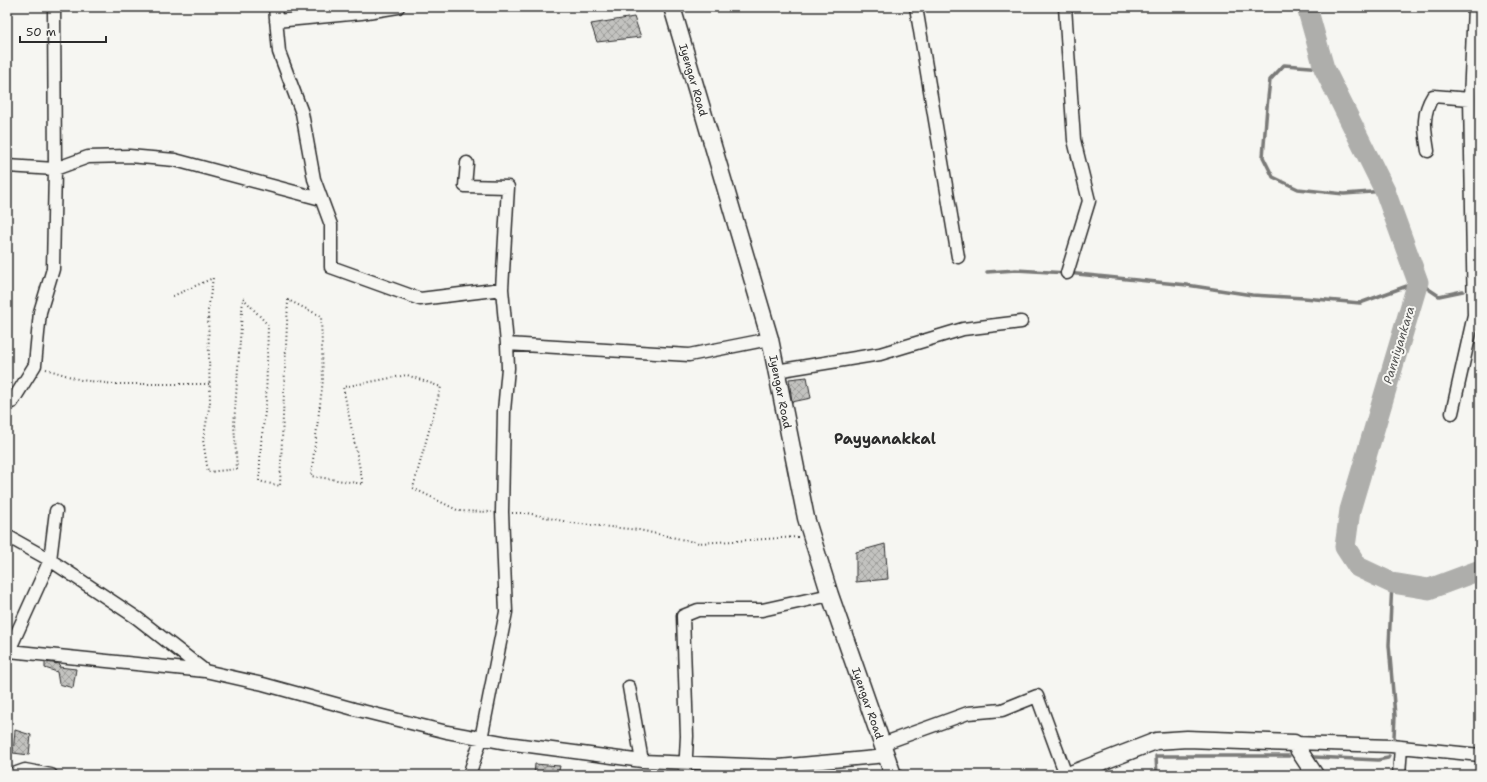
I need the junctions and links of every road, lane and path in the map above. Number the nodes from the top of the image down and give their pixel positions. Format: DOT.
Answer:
graph roads {
  1 [pos="54,7"];
  2 [pos="275,7"];
  3 [pos="398,7"];
  4 [pos="672,7"];
  5 [pos="916,7"];
  6 [pos="1065,7"];
  7 [pos="1474,7"];
  8 [pos="276,21"];
  9 [pos="1470,99"];
  10 [pos="1428,152"];
  11 [pos="467,164"];
  12 [pos="7,166"];
  13 [pos="55,169"];
  14 [pos="321,200"];
  15 [pos="958,257"];
  16 [pos="1067,273"];
  17 [pos="502,290"];
  18 [pos="173,296"];
  19 [pos="1021,322"];
  20 [pos="770,339"];
  21 [pos="507,344"];
  22 [pos="35,366"];
  23 [pos="776,371"];
  24 [pos="210,384"];
  25 [pos="7,402"];
  26 [pos="1452,413"];
  27 [pos="56,511"];
  28 [pos="502,512"];
  29 [pos="7,536"];
  30 [pos="812,537"];
  31 [pos="50,560"];
  32 [pos="830,596"];
  33 [pos="8,653"];
  34 [pos="205,671"];
  35 [pos="629,687"];
  36 [pos="481,739"];
  37 [pos="1294,743"];
  38 [pos="1401,747"];
  39 [pos="884,750"];
  40 [pos="1480,755"];
  41 [pos="642,761"];
  42 [pos="685,769"];
  43 [pos="11,775"];
  44 [pos="51,775"];
  45 [pos="468,775"];
  46 [pos="893,775"];
  47 [pos="1067,775"];
  48 [pos="1315,775"];
  49 [pos="1399,775"];
  1 -- 13 [label="street"];
  2 -- 8 [label="street"];
  3 -- 8 [label="street"];
  4 -- 20 [label="main road, Iyengar Road"];
  5 -- 15 [label="street"];
  6 -- 16 [label="street"];
  7 -- 9 [label="street"];
  8 -- 14 [label="street"];
  9 -- 10 [label="street"];
  9 -- 26 [label="street"];
  11 -- 17 [label="street"];
  12 -- 13 [label="street"];
  13 -- 14 [label="street"];
  13 -- 22 [label="street"];
  14 -- 17 [label="street"];
  17 -- 21 [label="street"];
  18 -- 24 [label="path"];
  19 -- 23 [label="street"];
  20 -- 21 [label="street"];
  20 -- 23 [label="main road, Iyengar Road"];
  21 -- 28 [label="street"];
  22 -- 24 [label="path"];
  22 -- 25 [label="street"];
  23 -- 30 [label="main road, Iyengar Road"];
  24 -- 28 [label="path"];
  27 -- 31 [label="street"];
  28 -- 30 [label="path"];
  28 -- 36 [label="street"];
  29 -- 31 [label="street"];
  30 -- 32 [label="main road, Iyengar Road"];
  31 -- 33 [label="street"];
  31 -- 34 [label="street"];
  32 -- 39 [label="main road, Iyengar Road"];
  32 -- 42 [label="street"];
  33 -- 34 [label="street"];
  34 -- 36 [label="street"];
  35 -- 41 [label="street"];
  36 -- 41 [label="street"];
  36 -- 45 [label="street"];
  37 -- 38 [label="street"];
  37 -- 47 [label="main road"];
  37 -- 48 [label="main road"];
  38 -- 40 [label="street"];
  38 -- 49 [label="street"];
  39 -- 42 [label="street"];
  39 -- 46 [label="main road, Iyengar Road"];
  39 -- 47 [label="street"];
  41 -- 42 [label="street"];
  43 -- 44 [label="street"];
}
